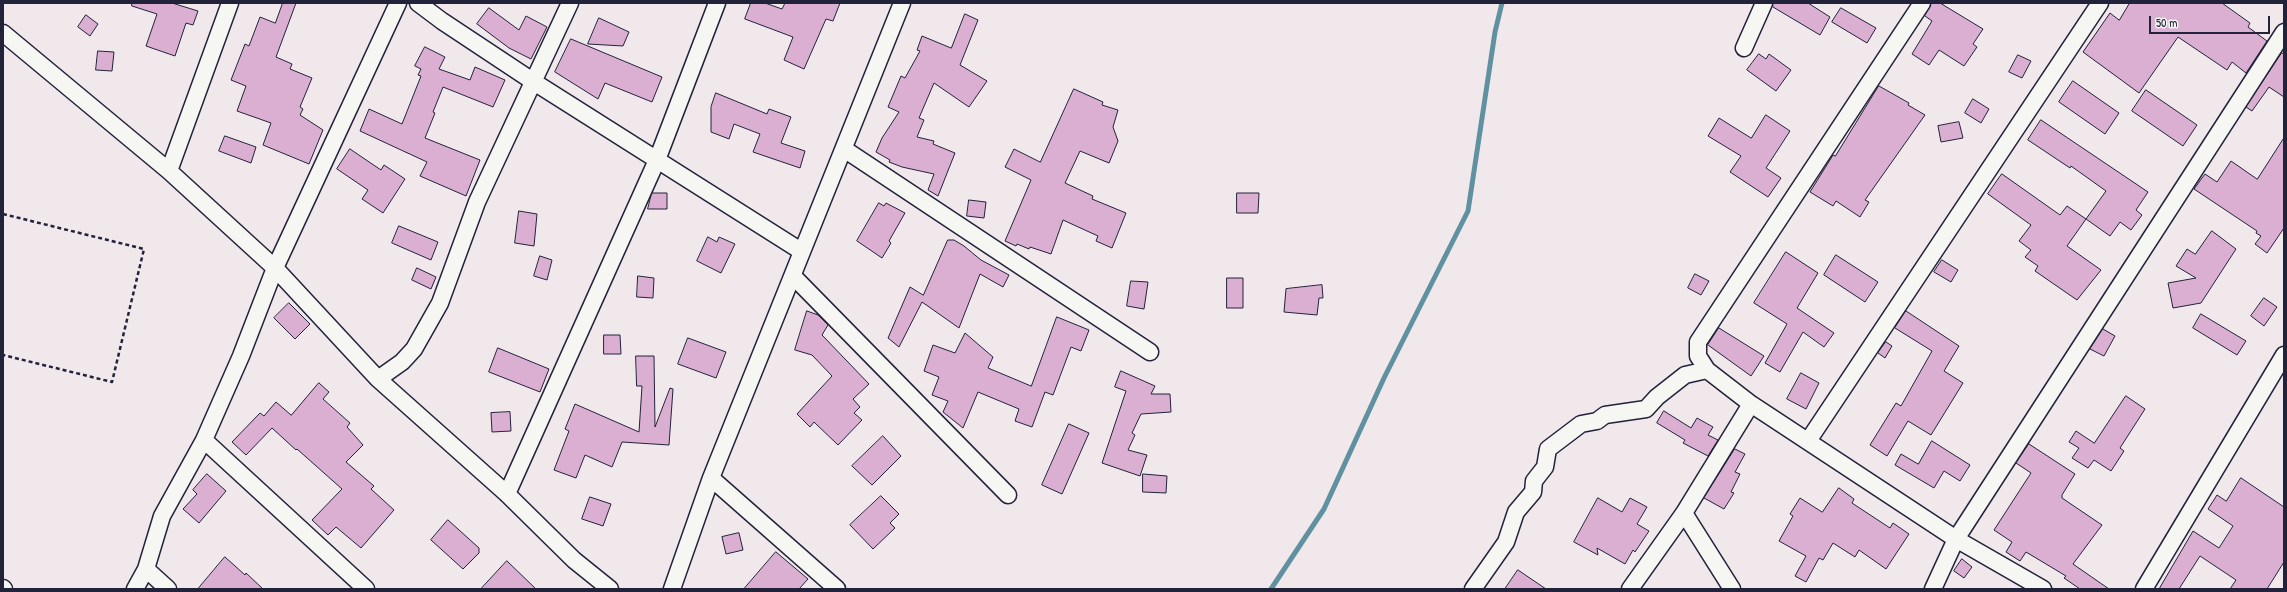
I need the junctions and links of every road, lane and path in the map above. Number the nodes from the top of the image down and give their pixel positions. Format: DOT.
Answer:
graph roads {
  1 [pos="230,3"];
  2 [pos="398,3"];
  3 [pos="418,3"];
  4 [pos="570,3"];
  5 [pos="717,3"];
  6 [pos="902,3"];
  7 [pos="1764,3"];
  8 [pos="1922,3"];
  9 [pos="2100,3"];
  10 [pos="2284,32"];
  11 [pos="3,33"];
  12 [pos="1744,48"];
  13 [pos="534,82"];
  14 [pos="844,148"];
  15 [pos="657,160"];
  16 [pos="169,171"];
  17 [pos="3,214"];
  18 [pos="801,251"];
  19 [pos="275,268"];
  20 [pos="793,276"];
  21 [pos="1150,352"];
  22 [pos="3,355"];
  23 [pos="2284,355"];
  24 [pos="1707,370"];
  25 [pos="378,379"];
  26 [pos="1751,404"];
  27 [pos="204,440"];
  28 [pos="1808,441"];
  29 [pos="712,478"];
  30 [pos="507,494"];
  31 [pos="1008,495"];
  32 [pos="1684,513"];
  33 [pos="1956,539"];
  34 [pos="146,569"];
  35 [pos="135,589"];
  36 [pos="168,589"];
  37 [pos="366,589"];
  38 [pos="610,589"];
  39 [pos="672,589"];
  40 [pos="837,589"];
  41 [pos="1473,589"];
  42 [pos="1630,589"];
  43 [pos="1732,589"];
  44 [pos="1933,589"];
  45 [pos="2043,589"];
  46 [pos="2144,589"];
  1 -- 16 [label="street"];
  2 -- 19 [label="street"];
  3 -- 13 [label="street"];
  4 -- 13 [label="street"];
  5 -- 15 [label="street"];
  6 -- 14 [label="street"];
  7 -- 12 [label="street"];
  8 -- 24 [label="street"];
  9 -- 28 [label="street"];
  10 -- 33 [label="street"];
  11 -- 16 [label="street"];
  13 -- 15 [label="street"];
  13 -- 25 [label="street"];
  14 -- 18 [label="street"];
  14 -- 21 [label="street"];
  15 -- 18 [label="street"];
  15 -- 30 [label="street"];
  16 -- 19 [label="street"];
  17 -- 22 [label="path"];
  18 -- 20 [label="street"];
  19 -- 25 [label="street"];
  19 -- 27 [label="street"];
  20 -- 29 [label="street"];
  20 -- 31 [label="street"];
  23 -- 46 [label="street"];
  24 -- 26 [label="street"];
  24 -- 41 [label="street"];
  25 -- 30 [label="street"];
  26 -- 28 [label="street"];
  26 -- 32 [label="street"];
  27 -- 34 [label="street"];
  27 -- 37 [label="street"];
  28 -- 33 [label="street"];
  29 -- 39 [label="street"];
  29 -- 40 [label="street"];
  30 -- 38 [label="street"];
  32 -- 42 [label="street"];
  32 -- 43 [label="street"];
  33 -- 44 [label="street"];
  33 -- 45 [label="street"];
  34 -- 35 [label="street"];
  34 -- 36 [label="street"];
}
